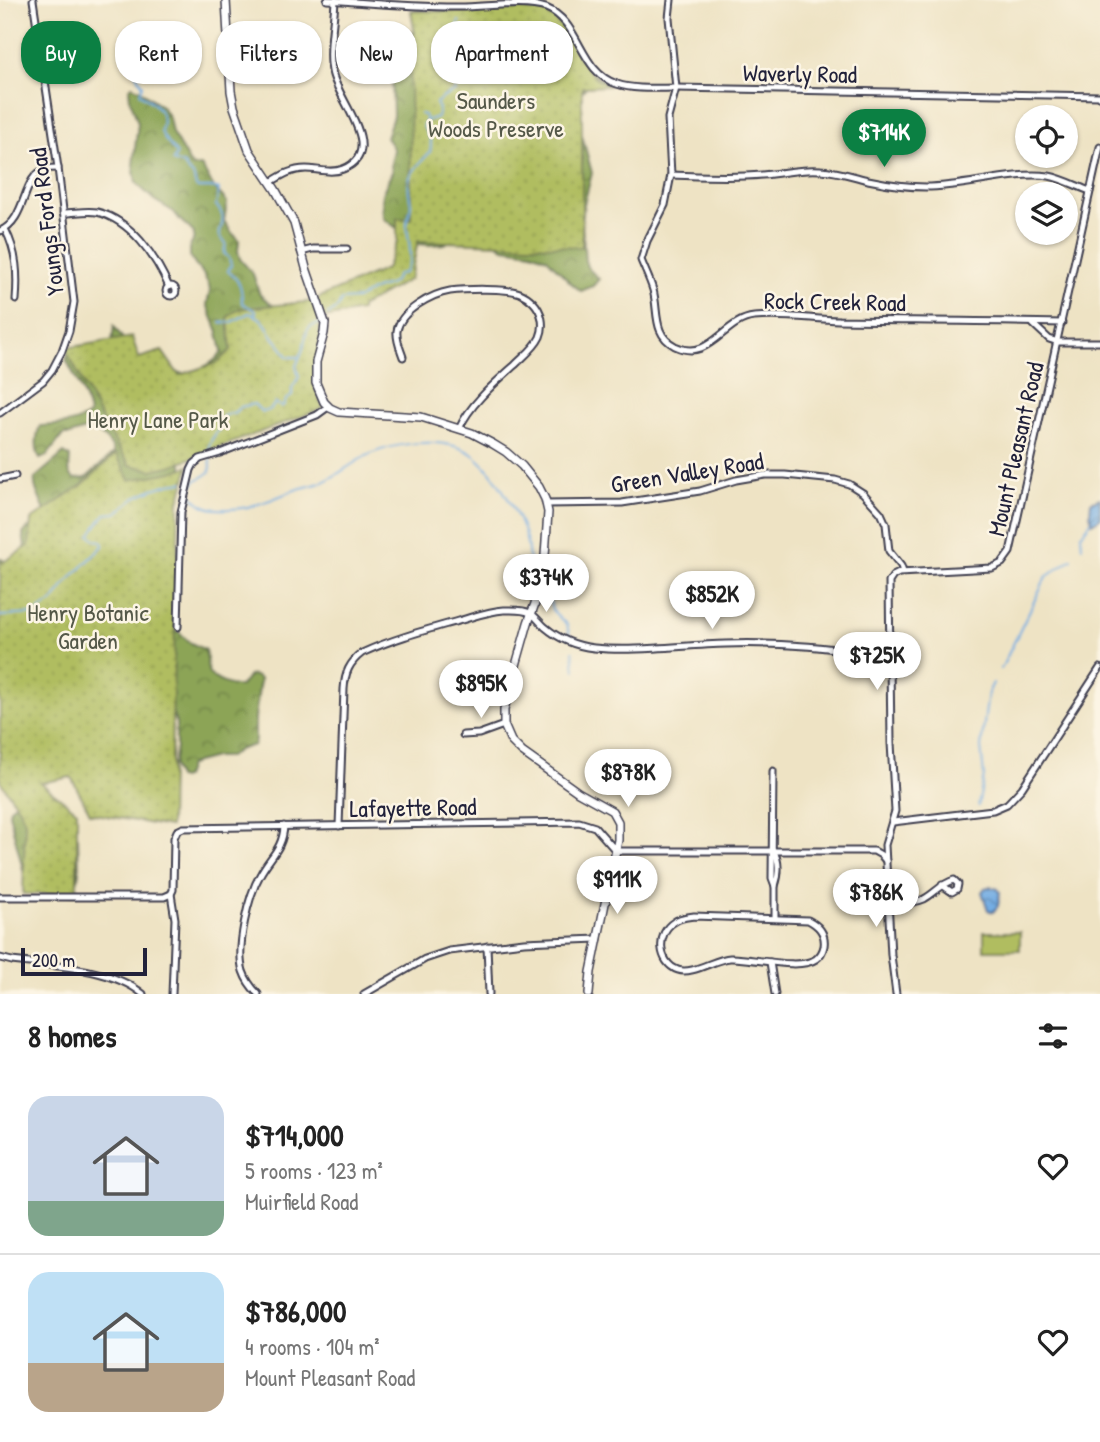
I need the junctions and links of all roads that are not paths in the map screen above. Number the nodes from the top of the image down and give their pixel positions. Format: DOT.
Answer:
graph roads {
  1 [pos="33,0"];
  2 [pos="226,0"];
  3 [pos="327,0"];
  4 [pos="671,0"];
  5 [pos="335,1"];
  6 [pos="676,88"];
  7 [pos="1100,96"];
  8 [pos="1100,147"];
  9 [pos="58,168"];
  10 [pos="671,176"];
  11 [pos="271,182"];
  12 [pos="1090,191"];
  13 [pos="63,213"];
  14 [pos="3,230"];
  15 [pos="347,249"];
  16 [pos="301,252"];
  17 [pos="169,287"];
  18 [pos="16,300"];
  19 [pos="1032,323"];
  20 [pos="1062,323"];
  21 [pos="1058,342"];
  22 [pos="1100,342"];
  23 [pos="403,357"];
  24 [pos="328,407"];
  25 [pos="0,413"];
  26 [pos="459,429"];
  27 [pos="15,476"];
  28 [pos="0,479"];
  29 [pos="546,504"];
  30 [pos="903,572"];
  31 [pos="532,613"];
  32 [pos="178,627"];
  33 [pos="890,656"];
  34 [pos="1100,668"];
  35 [pos="504,725"];
  36 [pos="463,735"];
  37 [pos="773,771"];
  38 [pos="893,822"];
  39 [pos="339,825"];
  40 [pos="284,827"];
  41 [pos="886,841"];
  42 [pos="773,850"];
  43 [pos="616,851"];
  44 [pos="874,851"];
  45 [pos="886,861"];
  46 [pos="942,885"];
  47 [pos="171,894"];
  48 [pos="0,897"];
  49 [pos="887,904"];
  50 [pos="775,918"];
  51 [pos="598,939"];
  52 [pos="488,946"];
  53 [pos="0,958"];
  54 [pos="770,962"];
  55 [pos="143,994"];
  56 [pos="172,994"];
  57 [pos="258,994"];
  58 [pos="364,994"];
  59 [pos="489,994"];
  60 [pos="589,994"];
  61 [pos="775,994"];
  62 [pos="896,994"];
  1 -- 9 [label="street, Youngs Ford Road"];
  2 -- 11 [label="main road"];
  3 -- 5 [label="street, Waverly Road"];
  4 -- 6 [label="street, Rock Creek Road"];
  5 -- 6 [label="street, Waverly Road"];
  5 -- 11 [label="street"];
  6 -- 7 [label="street, Waverly Road"];
  6 -- 10 [label="street, Rock Creek Road"];
  8 -- 12 [label="street, Mount Pleasant Road"];
  9 -- 13 [label="street, Youngs Ford Road"];
  9 -- 14 [label="street"];
  10 -- 12 [label="street"];
  10 -- 19 [label="street, Rock Creek Road"];
  11 -- 16 [label="main road"];
  12 -- 20 [label="street, Mount Pleasant Road"];
  13 -- 17 [label="street"];
  13 -- 25 [label="street, Youngs Ford Road"];
  14 -- 18 [label="street"];
  15 -- 16 [label="street"];
  16 -- 24 [label="main road"];
  19 -- 20 [label="street, Rock Creek Road"];
  19 -- 21 [label="street"];
  20 -- 21 [label="street, Mount Pleasant Road"];
  21 -- 22 [label="street"];
  21 -- 30 [label="street, Mount Pleasant Road"];
  23 -- 26 [label="street"];
  24 -- 26 [label="main road"];
  24 -- 32 [label="street"];
  26 -- 29 [label="main road"];
  27 -- 28 [label="street"];
  29 -- 30 [label="street, Green Valley Road"];
  29 -- 31 [label="main road"];
  30 -- 33 [label="street"];
  31 -- 33 [label="street"];
  31 -- 35 [label="main road"];
  31 -- 39 [label="street"];
  33 -- 38 [label="street"];
  34 -- 38 [label="street"];
  35 -- 36 [label="street"];
  35 -- 43 [label="main road"];
  37 -- 42 [label="street"];
  38 -- 41 [label="street"];
  39 -- 40 [label="street, Lafayette Road"];
  39 -- 43 [label="street, Lafayette Road"];
  40 -- 47 [label="street, Lafayette Road"];
  40 -- 57 [label="street"];
  41 -- 44 [label="street"];
  41 -- 45 [label="street"];
  42 -- 43 [label="street"];
  42 -- 44 [label="street"];
  42 -- 50 [label="street"];
  43 -- 51 [label="main road"];
  44 -- 45 [label="street"];
  45 -- 49 [label="street"];
  46 -- 49 [label="street"];
  47 -- 48 [label="street"];
  47 -- 56 [label="street"];
  49 -- 62 [label="street"];
  50 -- 54 [label="street"];
  50 -- 54 [label="street"];
  51 -- 52 [label="street"];
  51 -- 60 [label="main road"];
  52 -- 58 [label="street"];
  52 -- 59 [label="street"];
  53 -- 55 [label="street"];
  54 -- 61 [label="street"];
}
